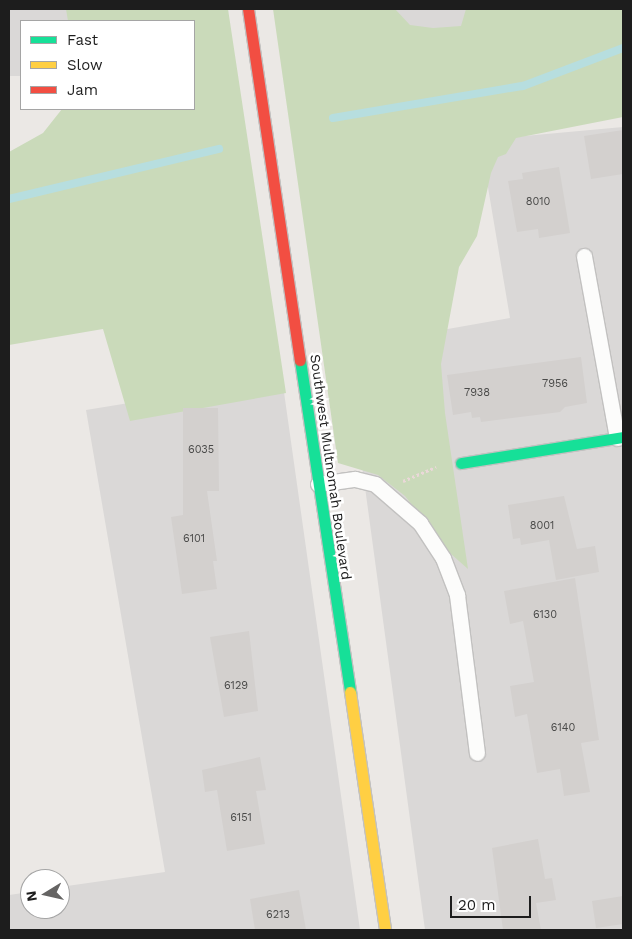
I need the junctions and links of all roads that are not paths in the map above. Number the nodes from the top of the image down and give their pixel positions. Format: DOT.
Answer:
graph roads {
  1 [pos="248,9"];
  2 [pos="584,256"];
  3 [pos="620,437"];
  4 [pos="461,464"];
  5 [pos="318,484"];
  6 [pos="477,754"];
  7 [pos="384,930"];
  1 -- 5 [label="main road, Southwest Multnomah Boulevard"];
  2 -- 3 [label="lane"];
  3 -- 4 [label="main road"];
  5 -- 6 [label="lane"];
  5 -- 7 [label="main road, Southwest Multnomah Boulevard"];
}
